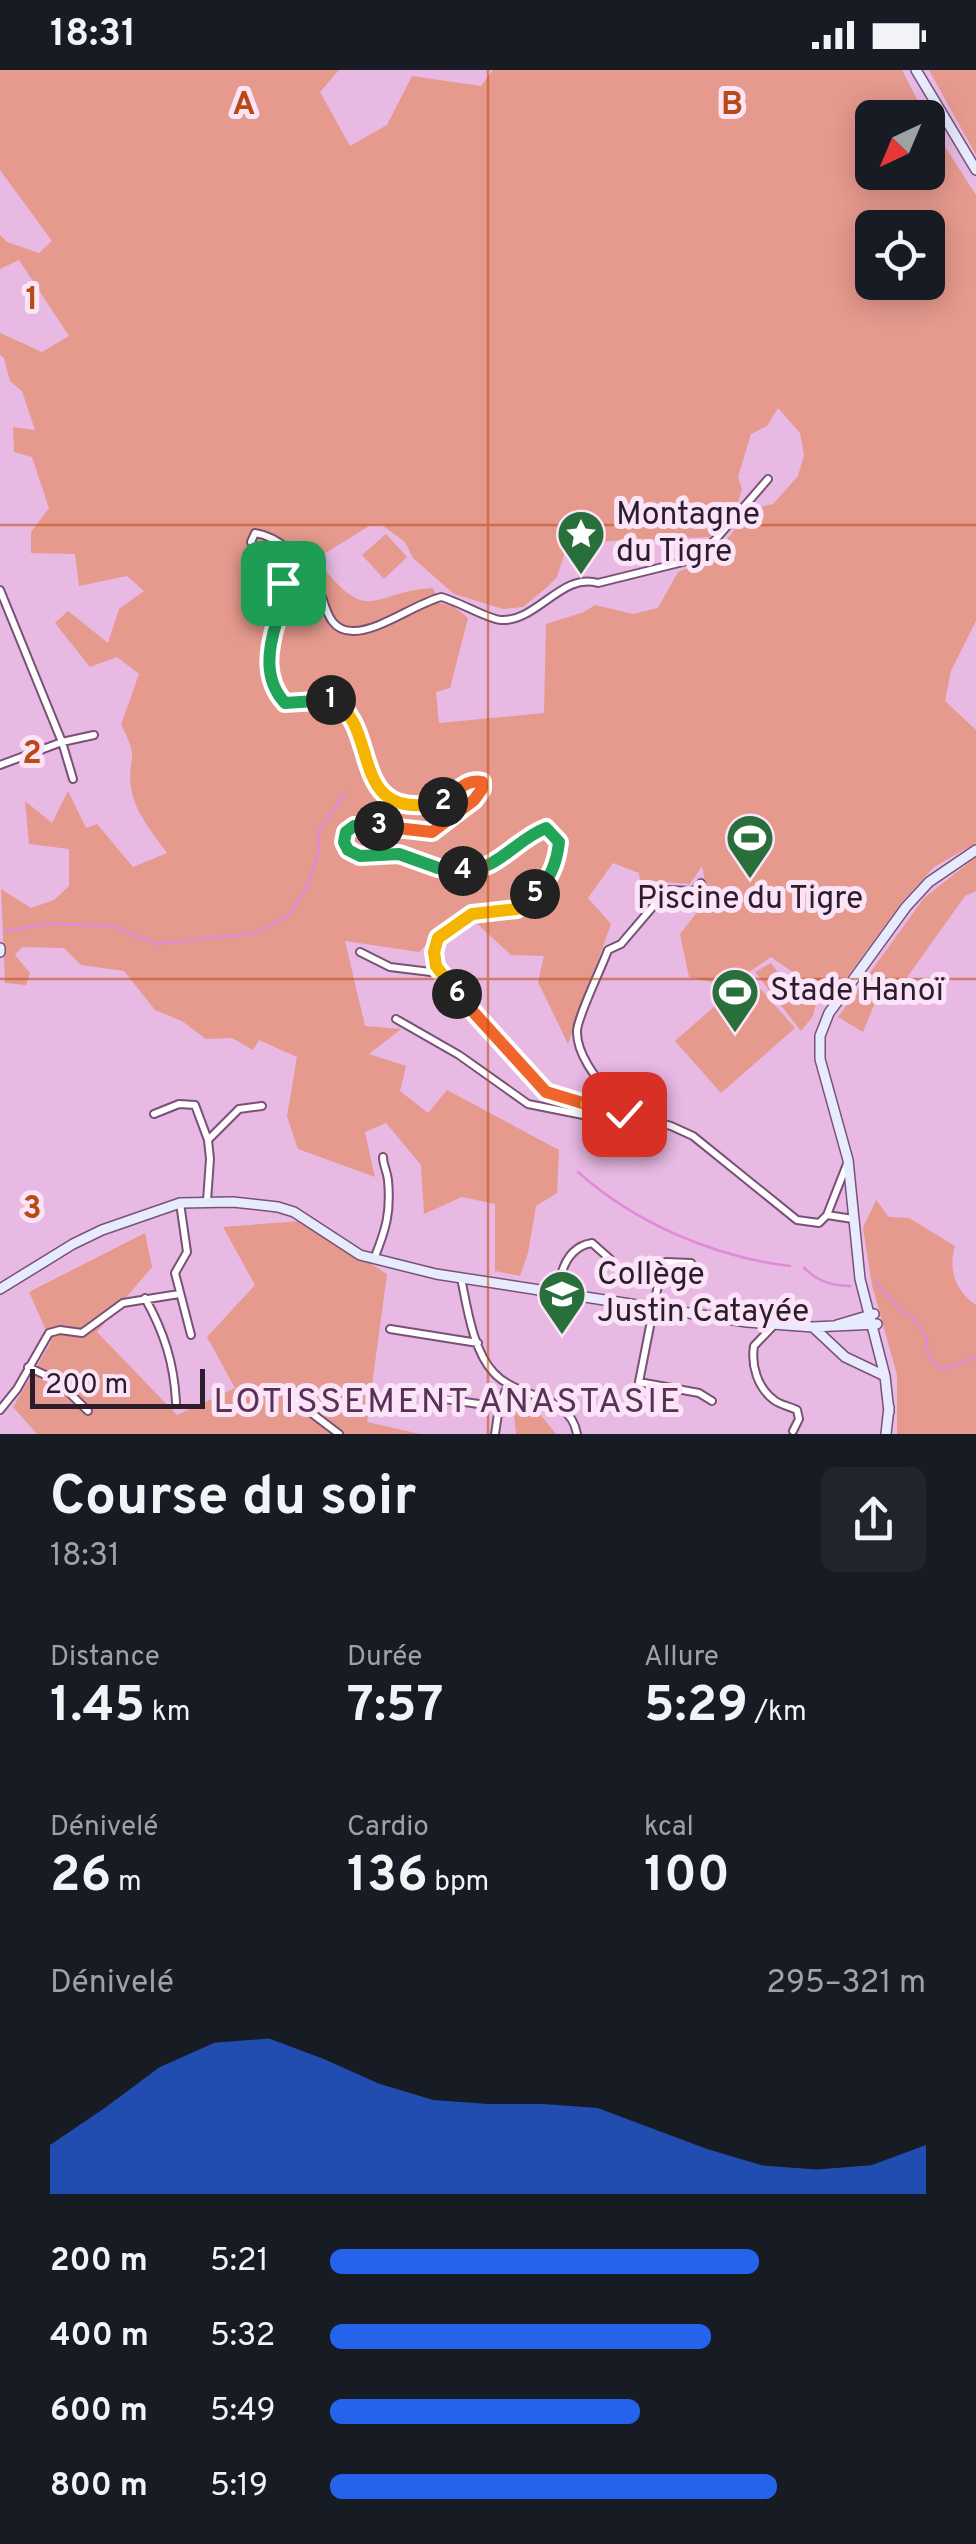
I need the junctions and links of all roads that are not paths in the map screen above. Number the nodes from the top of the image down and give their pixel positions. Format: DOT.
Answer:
graph roads {
  1 [pos="916,70"];
  2 [pos="976,170"];
  3 [pos="768,479"];
  4 [pos="0,590"];
  5 [pos="94,735"];
  6 [pos="62,742"];
  7 [pos="0,765"];
  8 [pos="73,780"];
  9 [pos="976,850"];
  10 [pos="701,883"];
  11 [pos="360,952"];
  12 [pos="438,973"];
  13 [pos="396,1018"];
  14 [pos="262,1106"];
  15 [pos="596,1106"];
  16 [pos="154,1114"];
  17 [pos="624,1114"];
  18 [pos="208,1140"];
  19 [pos="382,1157"];
  20 [pos="848,1160"];
  21 [pos="837,1193"];
  22 [pos="851,1194"];
  23 [pos="207,1201"];
  24 [pos="180,1203"];
  25 [pos="827,1215"];
  26 [pos="854,1220"];
  27 [pos="857,1249"];
  28 [pos="610,1259"];
  29 [pos="374,1260"];
  30 [pos="690,1263"];
  31 [pos="461,1278"];
  32 [pos="2,1284"];
  33 [pos="558,1293"];
  34 [pos="179,1294"];
  35 [pos="144,1298"];
  36 [pos="652,1307"];
  37 [pos="870,1319"];
  38 [pos="776,1324"];
  39 [pos="834,1326"];
  40 [pos="813,1327"];
  41 [pos="390,1329"];
  42 [pos="191,1336"];
  43 [pos="479,1343"];
  44 [pos="28,1367"];
  45 [pos="885,1376"];
  46 [pos="508,1385"];
  47 [pos="288,1396"];
  48 [pos="424,1396"];
  49 [pos="712,1400"];
  50 [pos="176,1402"];
  51 [pos="499,1406"];
  52 [pos="0,1410"];
  53 [pos="88,1411"];
  54 [pos="889,1412"];
  55 [pos="793,1432"];
  56 [pos="338,1434"];
  57 [pos="495,1434"];
  58 [pos="577,1434"];
  59 [pos="886,1434"];
  1 -- 2 [label="main road"];
  3 -- 12 [label="street"];
  4 -- 6 [label="street"];
  5 -- 6 [label="street"];
  6 -- 7 [label="street"];
  6 -- 8 [label="street"];
  9 -- 20 [label="main road"];
  10 -- 17 [label="street"];
  11 -- 12 [label="street"];
  12 -- 15 [label="street"];
  13 -- 15 [label="street"];
  14 -- 18 [label="street"];
  15 -- 17 [label="street"];
  16 -- 18 [label="street"];
  17 -- 25 [label="street"];
  18 -- 23 [label="street"];
  19 -- 29 [label="street"];
  20 -- 21 [label="street"];
  20 -- 22 [label="main road"];
  21 -- 22 [label="street"];
  21 -- 25 [label="street"];
  22 -- 26 [label="main road"];
  23 -- 24 [label="main road"];
  23 -- 29 [label="main road"];
  24 -- 32 [label="main road"];
  24 -- 34 [label="street"];
  25 -- 26 [label="street"];
  26 -- 27 [label="main road"];
  27 -- 37 [label="main road"];
  27 -- 37 [label="main road"];
  28 -- 33 [label="street"];
  29 -- 31 [label="main road"];
  30 -- 36 [label="street"];
  31 -- 33 [label="main road"];
  31 -- 43 [label="street"];
  33 -- 36 [label="main road"];
  34 -- 35 [label="street"];
  34 -- 42 [label="street"];
  35 -- 44 [label="street"];
  35 -- 50 [label="street"];
  36 -- 38 [label="main road"];
  36 -- 49 [label="street"];
  37 -- 39 [label="main road"];
  37 -- 39 [label="main road"];
  37 -- 45 [label="main road"];
  37 -- 54 [label="main road"];
  38 -- 40 [label="main road"];
  38 -- 55 [label="street"];
  39 -- 40 [label="main road"];
  40 -- 45 [label="main road"];
  41 -- 43 [label="street"];
  43 -- 46 [label="street"];
  44 -- 52 [label="street"];
  44 -- 53 [label="street"];
  45 -- 54 [label="main road"];
  46 -- 51 [label="street"];
  46 -- 58 [label="street"];
  47 -- 56 [label="street"];
  48 -- 51 [label="street"];
  51 -- 57 [label="street"];
  54 -- 59 [label="main road"];
}
